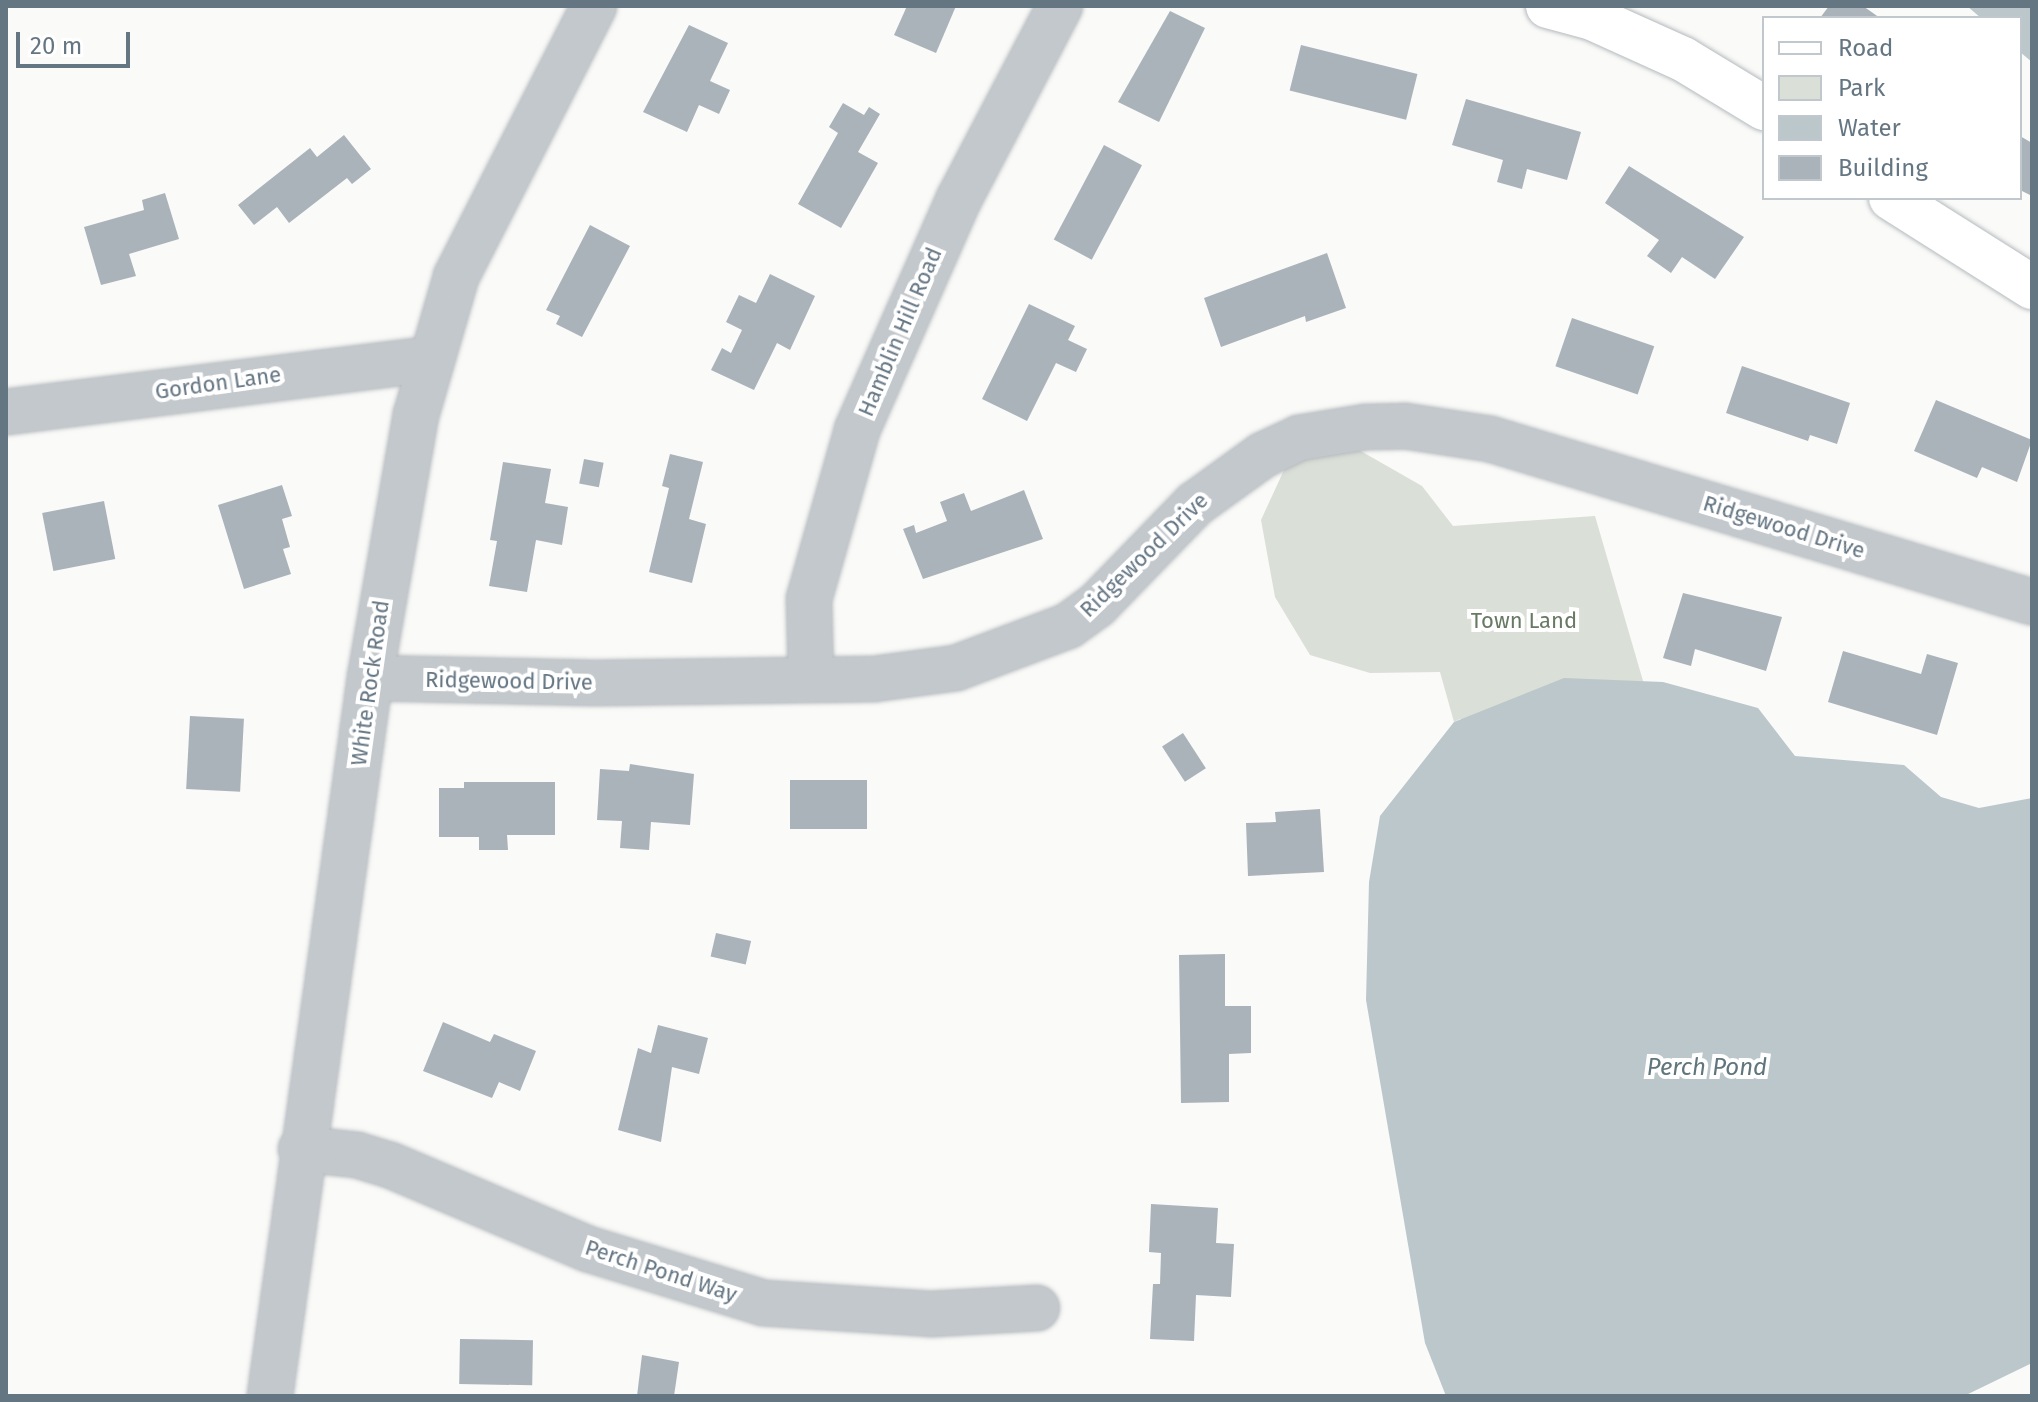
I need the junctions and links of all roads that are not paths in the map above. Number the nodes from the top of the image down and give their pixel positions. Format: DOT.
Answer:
graph roads {
  1 [pos="594,6"];
  2 [pos="1060,6"];
  3 [pos="1548,6"];
  4 [pos="1762,107"];
  5 [pos="1894,200"];
  6 [pos="2032,287"];
  7 [pos="430,359"];
  8 [pos="6,412"];
  9 [pos="2032,602"];
  10 [pos="370,678"];
  11 [pos="811,680"];
  12 [pos="301,1149"];
  13 [pos="1037,1308"];
  14 [pos="270,1396"];
  1 -- 7 [label="street, White Rock Road"];
  2 -- 11 [label="street, Hamblin Hill Road"];
  3 -- 4 [label="main road"];
  5 -- 6 [label="main road"];
  7 -- 8 [label="street, Gordon Lane"];
  7 -- 10 [label="street, White Rock Road"];
  9 -- 11 [label="street, Ridgewood Drive"];
  10 -- 11 [label="street, Ridgewood Drive"];
  10 -- 12 [label="street, White Rock Road"];
  12 -- 13 [label="street, Perch Pond Way"];
  12 -- 14 [label="street, White Rock Road"];
}
